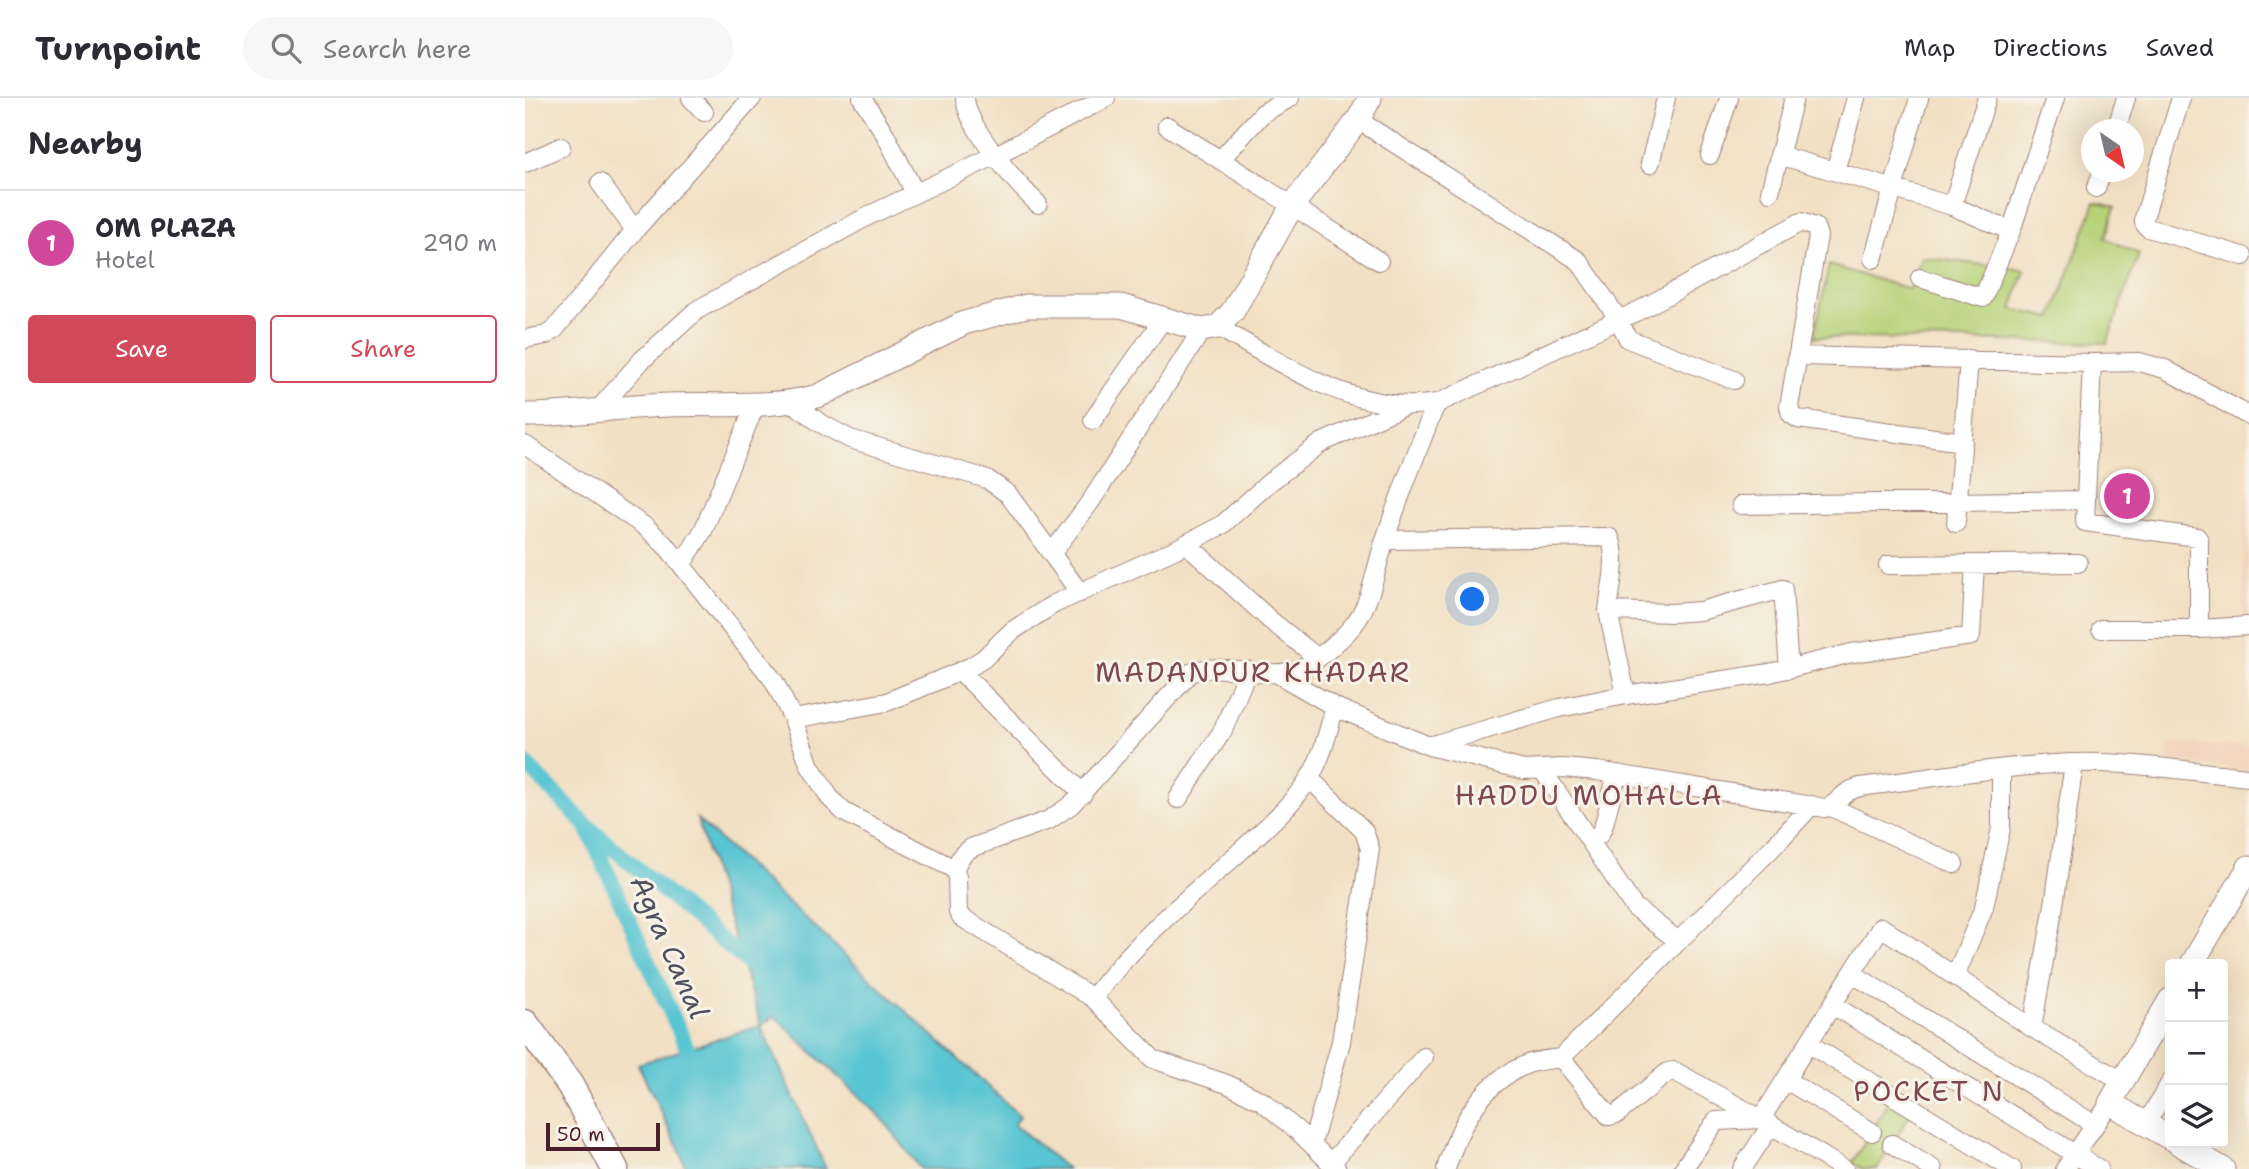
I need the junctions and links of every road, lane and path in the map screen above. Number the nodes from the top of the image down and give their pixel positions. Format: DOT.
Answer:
graph roads {
  1 [pos="691,98"];
  2 [pos="752,98"];
  3 [pos="862,98"];
  4 [pos="965,98"];
  5 [pos="1106,98"];
  6 [pos="1290,98"];
  7 [pos="1370,98"];
  8 [pos="1666,98"];
  9 [pos="1729,98"];
  10 [pos="1794,98"];
  11 [pos="1856,98"];
  12 [pos="1919,98"];
  13 [pos="1987,98"];
  14 [pos="2055,98"];
  15 [pos="2126,98"];
  16 [pos="2181,98"];
  17 [pos="705,112"];
  18 [pos="2119,119"];
  19 [pos="1358,120"];
  20 [pos="1167,125"];
  21 [pos="561,147"];
  22 [pos="1710,155"];
  23 [pos="1779,155"];
  24 [pos="994,156"];
  25 [pos="1220,160"];
  26 [pos="525,163"];
  27 [pos="1650,164"];
  28 [pos="1835,171"];
  29 [pos="600,183"];
  30 [pos="1894,187"];
  31 [pos="1770,192"];
  32 [pos="915,193"];
  33 [pos="1038,204"];
  34 [pos="1292,206"];
  35 [pos="1952,206"];
  36 [pos="635,230"];
  37 [pos="2011,230"];
  38 [pos="2243,256"];
  39 [pos="1873,259"];
  40 [pos="1379,261"];
  41 [pos="1920,278"];
  42 [pos="1163,319"];
  43 [pos="1619,320"];
  44 [pos="1210,328"];
  45 [pos="525,340"];
  46 [pos="1797,356"];
  47 [pos="1969,359"];
  48 [pos="2092,363"];
  49 [pos="1734,380"];
  50 [pos="793,403"];
  51 [pos="1438,403"];
  52 [pos="755,405"];
  53 [pos="1406,405"];
  54 [pos="598,410"];
  55 [pos="525,415"];
  56 [pos="2249,416"];
  57 [pos="1093,420"];
  58 [pos="1963,442"];
  59 [pos="525,445"];
  60 [pos="1958,500"];
  61 [pos="2086,500"];
  62 [pos="1741,505"];
  63 [pos="1957,523"];
  64 [pos="1385,540"];
  65 [pos="1187,544"];
  66 [pos="1052,553"];
  67 [pos="682,564"];
  68 [pos="1975,564"];
  69 [pos="2078,564"];
  70 [pos="1888,565"];
  71 [pos="1080,593"];
  72 [pos="1608,611"];
  73 [pos="2249,626"];
  74 [pos="2101,629"];
  75 [pos="2199,629"];
  76 [pos="1318,658"];
  77 [pos="1789,669"];
  78 [pos="1248,670"];
  79 [pos="960,671"];
  80 [pos="1276,673"];
  81 [pos="1626,695"];
  82 [pos="1335,706"];
  83 [pos="793,719"];
  84 [pos="1429,746"];
  85 [pos="2074,763"];
  86 [pos="2000,769"];
  87 [pos="1543,771"];
  88 [pos="1617,774"];
  89 [pos="2249,777"];
  90 [pos="1310,779"];
  91 [pos="1083,794"];
  92 [pos="1178,799"];
  93 [pos="1812,806"];
  94 [pos="1831,807"];
  95 [pos="1590,841"];
  96 [pos="1954,864"];
  97 [pos="2249,867"];
  98 [pos="954,869"];
  99 [pos="1677,940"];
  100 [pos="2195,959"];
  101 [pos="1853,974"];
  102 [pos="1955,977"];
  103 [pos="1093,998"];
  104 [pos="1833,1005"];
  105 [pos="2165,1008"];
  106 [pos="525,1023"];
  107 [pos="2032,1028"];
  108 [pos="1809,1044"];
  109 [pos="1424,1057"];
  110 [pos="1561,1058"];
  111 [pos="1786,1080"];
  112 [pos="2122,1081"];
  113 [pos="2169,1085"];
  114 [pos="2110,1103"];
  115 [pos="1766,1122"];
  116 [pos="2145,1124"];
  117 [pos="2095,1125"];
  118 [pos="1871,1132"];
  119 [pos="2165,1135"];
  120 [pos="1312,1144"];
  121 [pos="1892,1144"];
  122 [pos="2187,1148"];
  123 [pos="2070,1162"];
  124 [pos="1334,1166"];
  125 [pos="615,1169"];
  126 [pos="1446,1169"];
  127 [pos="1683,1169"];
  128 [pos="1742,1169"];
  129 [pos="1844,1169"];
  130 [pos="1933,1169"];
  131 [pos="2012,1169"];
  132 [pos="2099,1169"];
  133 [pos="2223,1169"];
  1 -- 17 [label="street"];
  2 -- 36 [label="street"];
  3 -- 32 [label="street"];
  4 -- 24 [label="street"];
  5 -- 24 [label="street"];
  6 -- 25 [label="street"];
  7 -- 19 [label="street"];
  8 -- 27 [label="street"];
  9 -- 22 [label="street"];
  10 -- 23 [label="street"];
  11 -- 28 [label="street"];
  12 -- 30 [label="street"];
  13 -- 35 [label="street"];
  14 -- 37 [label="street"];
  15 -- 18 [label="street"];
  16 -- 38 [label="street"];
  19 -- 34 [label="street"];
  19 -- 43 [label="street"];
  20 -- 25 [label="street"];
  21 -- 26 [label="street"];
  23 -- 28 [label="street"];
  23 -- 31 [label="street"];
  24 -- 32 [label="street"];
  24 -- 33 [label="street"];
  25 -- 34 [label="street"];
  28 -- 30 [label="street"];
  29 -- 36 [label="street"];
  30 -- 35 [label="street"];
  30 -- 39 [label="street"];
  32 -- 54 [label="street"];
  34 -- 40 [label="street"];
  34 -- 44 [label="street"];
  35 -- 37 [label="street"];
  36 -- 45 [label="street"];
  37 -- 41 [label="street"];
  42 -- 44 [label="street"];
  42 -- 50 [label="street"];
  42 -- 57 [label="street"];
  43 -- 46 [label="street"];
  43 -- 49 [label="street"];
  43 -- 51 [label="street"];
  44 -- 53 [label="street"];
  44 -- 66 [label="street"];
  46 -- 47 [label="street"];
  46 -- 58 [label="street"];
  47 -- 48 [label="street"];
  47 -- 58 [label="street"];
  48 -- 56 [label="street"];
  48 -- 61 [label="street"];
  50 -- 52 [label="street"];
  50 -- 66 [label="street"];
  51 -- 53 [label="street"];
  51 -- 64 [label="street"];
  52 -- 54 [label="street"];
  52 -- 67 [label="street"];
  53 -- 65 [label="street"];
  54 -- 55 [label="street"];
  58 -- 60 [label="street"];
  59 -- 67 [label="street"];
  60 -- 61 [label="street"];
  60 -- 62 [label="street"];
  60 -- 63 [label="street"];
  61 -- 75 [label="street"];
  64 -- 72 [label="street"];
  64 -- 76 [label="street"];
  65 -- 71 [label="street"];
  65 -- 76 [label="street"];
  66 -- 71 [label="street"];
  67 -- 83 [label="street"];
  68 -- 69 [label="street"];
  68 -- 70 [label="street"];
  68 -- 77 [label="street"];
  71 -- 79 [label="street"];
  72 -- 77 [label="street"];
  72 -- 81 [label="street"];
  73 -- 75 [label="street"];
  74 -- 75 [label="street"];
  76 -- 80 [label="street"];
  77 -- 81 [label="street"];
  78 -- 80 [label="street"];
  78 -- 91 [label="street"];
  78 -- 92 [label="street"];
  79 -- 83 [label="street"];
  79 -- 91 [label="street"];
  80 -- 82 [label="street"];
  81 -- 84 [label="street"];
  82 -- 84 [label="street"];
  82 -- 90 [label="street"];
  83 -- 98 [label="street"];
  84 -- 87 [label="street"];
  85 -- 86 [label="street"];
  85 -- 89 [label="street"];
  85 -- 107 [label="street"];
  86 -- 94 [label="street"];
  86 -- 102 [label="street"];
  87 -- 88 [label="street"];
  87 -- 95 [label="street"];
  88 -- 93 [label="street"];
  88 -- 95 [label="street"];
  90 -- 103 [label="street"];
  90 -- 120 [label="street"];
  91 -- 98 [label="street"];
  93 -- 94 [label="street"];
  93 -- 99 [label="street"];
  94 -- 96 [label="street"];
  95 -- 99 [label="street"];
  97 -- 100 [label="street"];
  98 -- 103 [label="street"];
  99 -- 110 [label="street"];
  101 -- 102 [label="street"];
  101 -- 104 [label="street"];
  101 -- 117 [label="street"];
  102 -- 107 [label="street"];
  103 -- 120 [label="street"];
  104 -- 108 [label="street"];
  104 -- 123 [label="street"];
  105 -- 112 [label="street"];
  106 -- 125 [label="main road"];
  107 -- 112 [label="street"];
  108 -- 111 [label="street"];
  108 -- 131 [label="street"];
  109 -- 124 [label="street"];
  110 -- 115 [label="street"];
  110 -- 126 [label="street"];
  111 -- 115 [label="street"];
  111 -- 118 [label="street"];
  112 -- 114 [label="street"];
  113 -- 116 [label="street"];
  114 -- 116 [label="street"];
  114 -- 117 [label="street"];
  115 -- 127 [label="street"];
  115 -- 128 [label="street"];
  115 -- 129 [label="street"];
  116 -- 119 [label="street"];
  117 -- 123 [label="street"];
  120 -- 124 [label="street"];
  121 -- 130 [label="street"];
  122 -- 133 [label="street"];
  123 -- 132 [label="street"];
}
